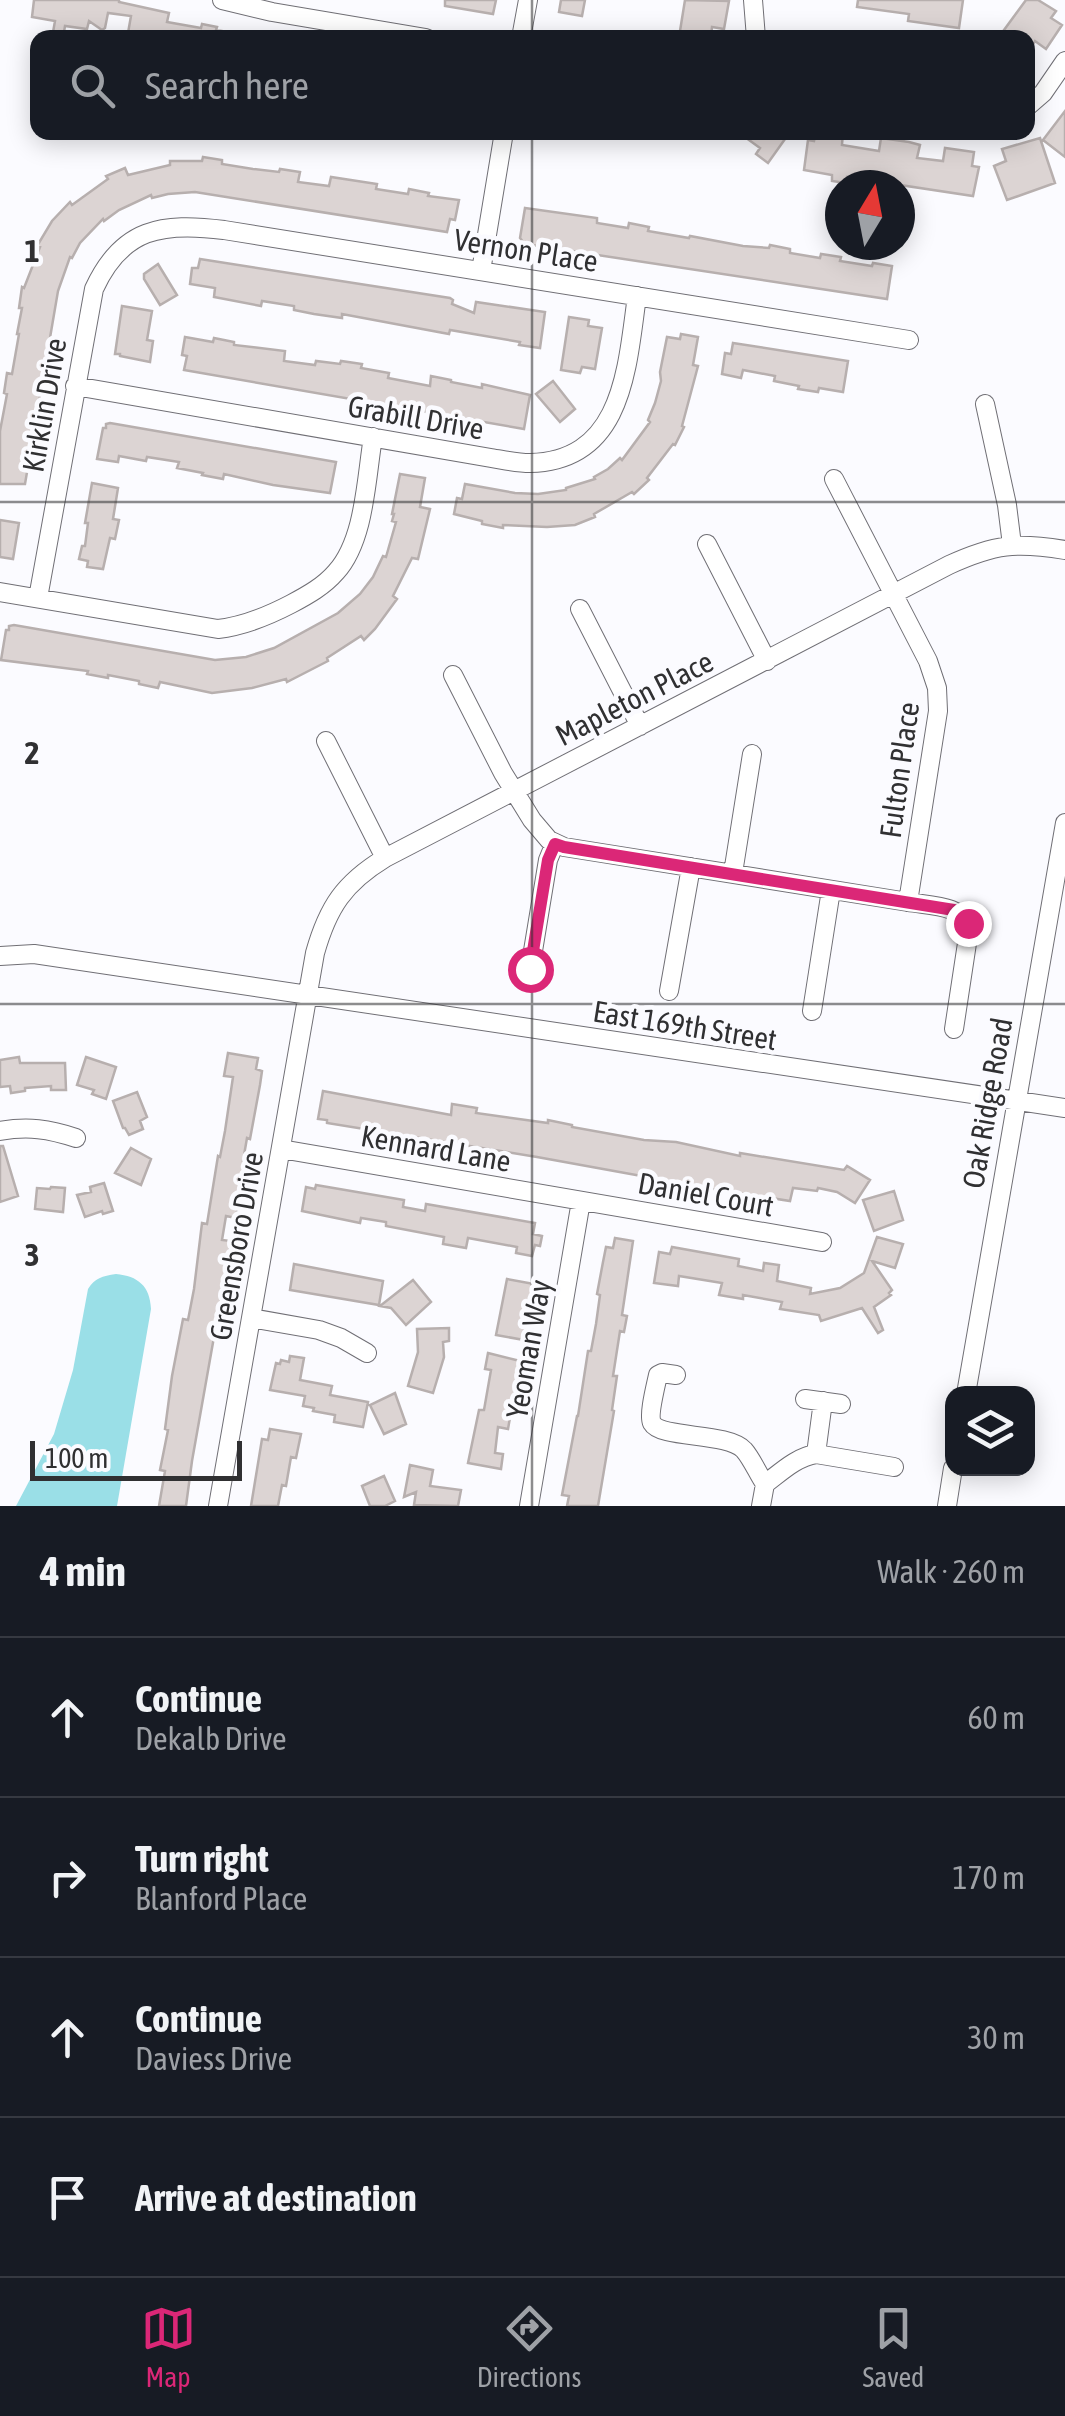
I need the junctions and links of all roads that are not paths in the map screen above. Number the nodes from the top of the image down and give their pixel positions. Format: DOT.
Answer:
graph roads {
  1 [pos="222,0"];
  2 [pos="528,0"];
  3 [pos="753,0"];
  4 [pos="379,30"];
  5 [pos="522,30"];
  6 [pos="755,30"];
  7 [pos="1065,62"];
  8 [pos="1035,100"];
  9 [pos="503,140"];
  10 [pos="136,238"];
  11 [pos="481,271"];
  12 [pos="636,296"];
  13 [pos="909,340"];
  14 [pos="75,386"];
  15 [pos="986,404"];
  16 [pos="373,437"];
  17 [pos="834,479"];
  18 [pos="707,544"];
  19 [pos="1012,545"];
  20 [pos="1065,550"];
  21 [pos="0,592"];
  22 [pos="894,595"];
  23 [pos="38,598"];
  24 [pos="580,609"];
  25 [pos="767,661"];
  26 [pos="453,675"];
  27 [pos="640,726"];
  28 [pos="326,741"];
  29 [pos="752,754"];
  30 [pos="514,791"];
  31 [pos="1065,823"];
  32 [pos="555,844"];
  33 [pos="385,858"];
  34 [pos="690,867"];
  35 [pos="732,873"];
  36 [pos="831,890"];
  37 [pos="908,902"];
  38 [pos="0,956"];
  39 [pos="530,969"];
  40 [pos="669,991"];
  41 [pos="308,996"];
  42 [pos="812,1010"];
  43 [pos="954,1029"];
  44 [pos="1015,1102"];
  45 [pos="1065,1108"];
  46 [pos="0,1131"];
  47 [pos="76,1138"];
  48 [pos="281,1149"];
  49 [pos="581,1201"];
  50 [pos="822,1242"];
  51 [pos="251,1318"];
  52 [pos="367,1353"];
  53 [pos="676,1375"];
  54 [pos="967,1386"];
  55 [pos="823,1402"];
  56 [pos="816,1454"];
  57 [pos="894,1468"];
  58 [pos="952,1476"];
  59 [pos="765,1484"];
  60 [pos="218,1506"];
  61 [pos="529,1506"];
  62 [pos="760,1506"];
  63 [pos="947,1506"];
  1 -- 4 [label="street"];
  2 -- 5 [label="street"];
  3 -- 6 [label="street"];
  7 -- 8 [label="street"];
  9 -- 11 [label="street"];
  10 -- 11 [label="street, Vernon Place"];
  10 -- 14 [label="street, Kirklin Drive"];
  11 -- 12 [label="street, Vernon Place"];
  12 -- 13 [label="street, Vernon Place"];
  12 -- 16 [label="street, Grabill Drive"];
  14 -- 16 [label="street, Grabill Drive"];
  14 -- 23 [label="street, Kirklin Drive"];
  15 -- 19 [label="street"];
  16 -- 23 [label="street"];
  17 -- 22 [label="street, Fulton Place"];
  18 -- 25 [label="street"];
  19 -- 20 [label="street, Mapleton Place"];
  19 -- 22 [label="street, Mapleton Place"];
  21 -- 23 [label="street"];
  22 -- 25 [label="street, Mapleton Place"];
  22 -- 37 [label="street, Fulton Place"];
  24 -- 27 [label="street"];
  25 -- 27 [label="street, Mapleton Place"];
  26 -- 30 [label="street"];
  27 -- 30 [label="street, Mapleton Place"];
  28 -- 33 [label="street"];
  29 -- 35 [label="street"];
  30 -- 32 [label="street"];
  30 -- 33 [label="street, Mapleton Place"];
  31 -- 44 [label="street, Oak Ridge Road"];
  32 -- 34 [label="street"];
  32 -- 39 [label="street"];
  33 -- 41 [label="street, Mapleton Place"];
  34 -- 35 [label="street"];
  34 -- 40 [label="street"];
  35 -- 36 [label="street"];
  36 -- 37 [label="street"];
  36 -- 42 [label="street"];
  37 -- 43 [label="street"];
  38 -- 41 [label="street, East 169th Street"];
  41 -- 44 [label="street, East 169th Street"];
  41 -- 48 [label="street, Greensboro Drive"];
  44 -- 45 [label="street, East 169th Street"];
  44 -- 54 [label="street, Oak Ridge Road"];
  46 -- 47 [label="street"];
  48 -- 49 [label="street, Kennard Lane"];
  48 -- 51 [label="street, Greensboro Drive"];
  49 -- 50 [label="street, Daniel Court"];
  49 -- 61 [label="street, Yeoman Way"];
  51 -- 52 [label="street"];
  51 -- 60 [label="street, Greensboro Drive"];
  53 -- 59 [label="street"];
  55 -- 56 [label="street"];
  56 -- 57 [label="street"];
  56 -- 59 [label="street"];
  58 -- 63 [label="street"];
  59 -- 62 [label="street"];
}
